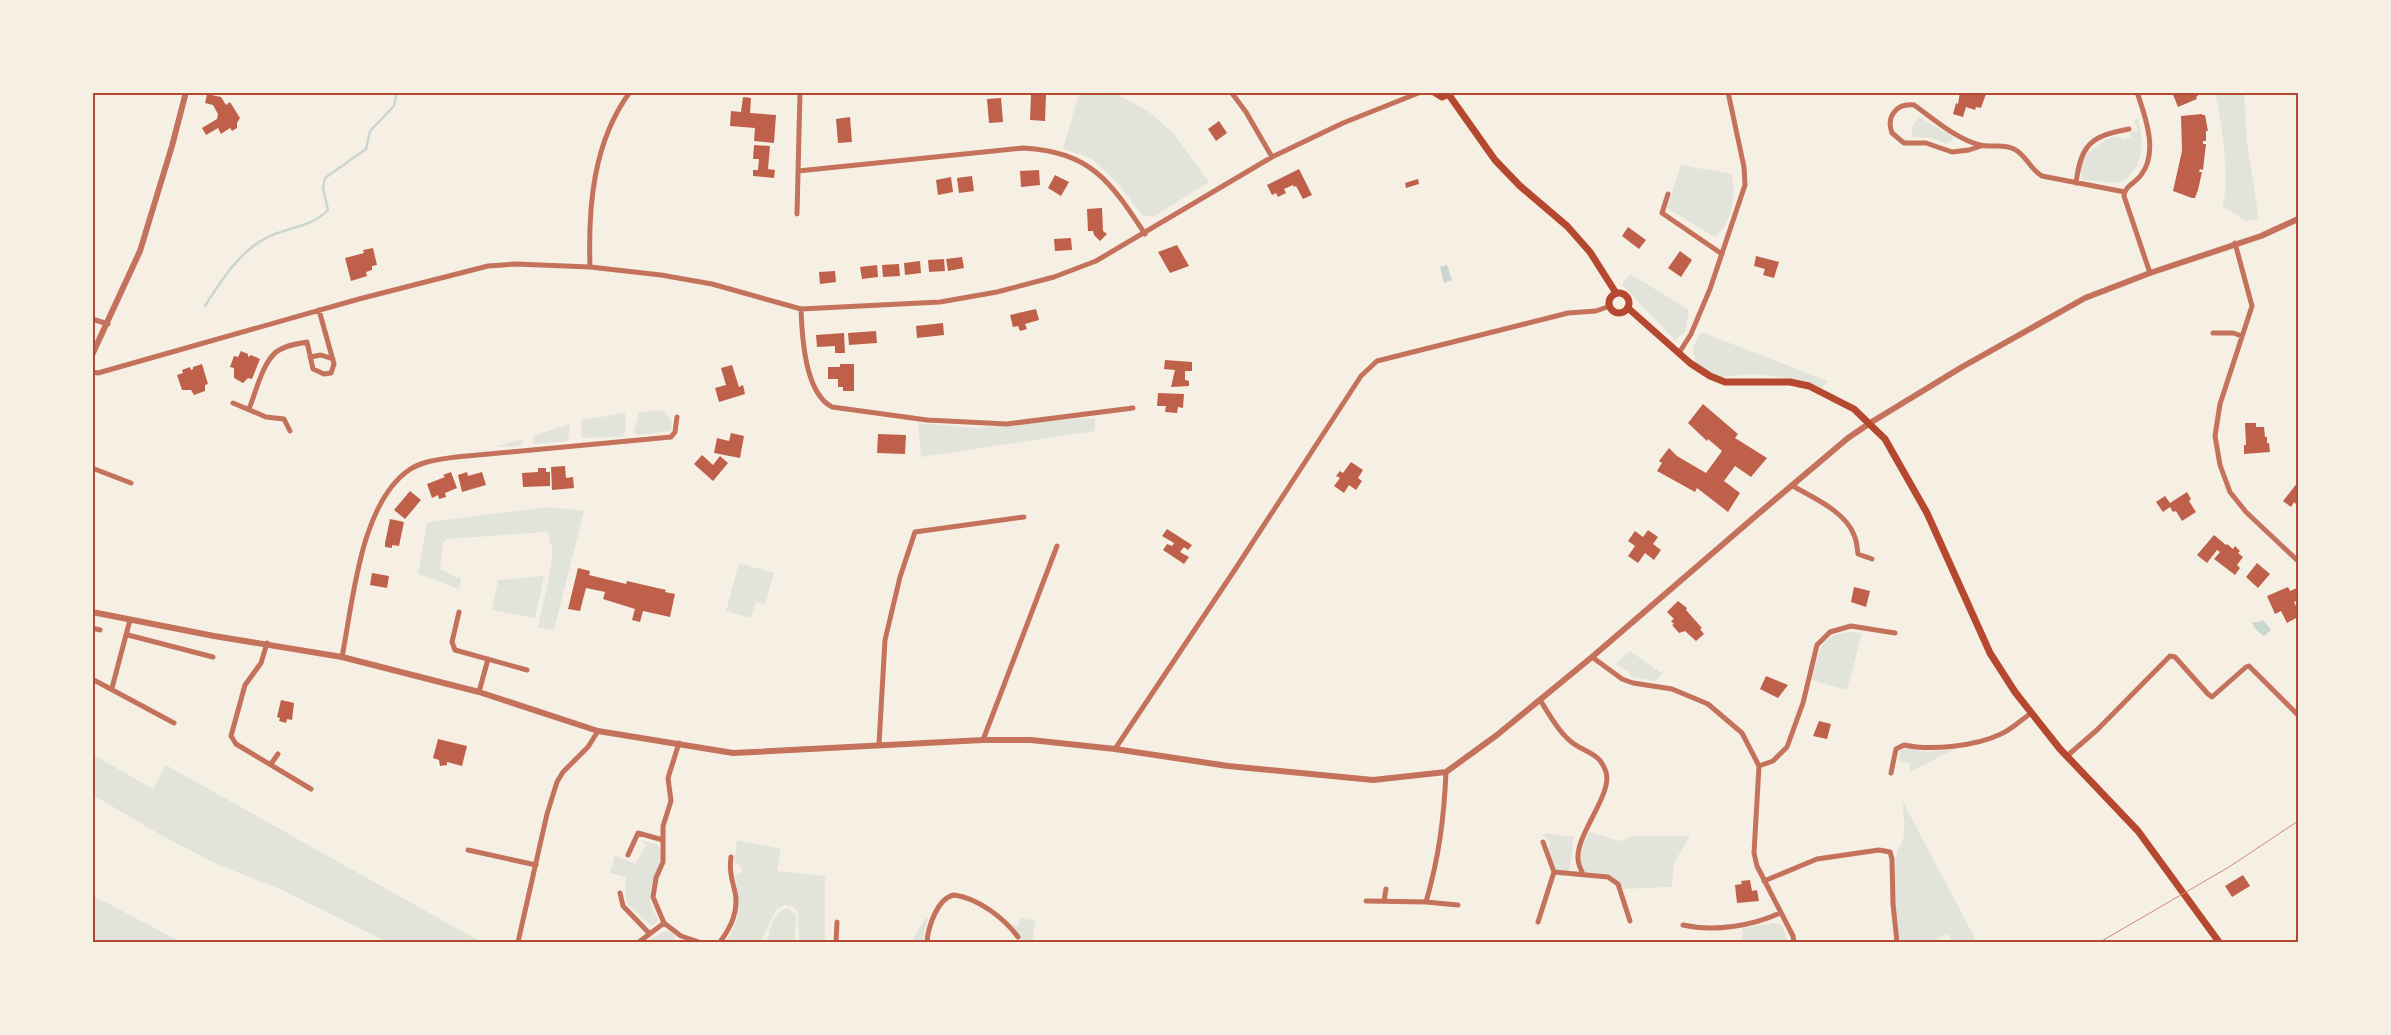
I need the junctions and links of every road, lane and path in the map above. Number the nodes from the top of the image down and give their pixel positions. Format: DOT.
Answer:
graph roads {
  1 [pos="186,92"];
  2 [pos="630,92"];
  3 [pos="800,92"];
  4 [pos="1231,92"];
  5 [pos="1421,92"];
  6 [pos="1434,92"];
  7 [pos="1728,92"];
  8 [pos="2138,92"];
  9 [pos="1450,94"];
  10 [pos="2129,129"];
  11 [pos="1981,146"];
  12 [pos="1272,158"];
  13 [pos="798,171"];
  14 [pos="2076,183"];
  15 [pos="2124,192"];
  16 [pos="1668,194"];
  17 [pos="797,214"];
  18 [pos="2298,219"];
  19 [pos="1145,234"];
  20 [pos="2235,243"];
  21 [pos="1722,254"];
  22 [pos="590,268"];
  23 [pos="2150,273"];
  24 [pos="1616,293"];
  25 [pos="1610,306"];
  26 [pos="1628,308"];
  27 [pos="801,309"];
  28 [pos="319,310"];
  29 [pos="92,320"];
  30 [pos="108,324"];
  31 [pos="2213,333"];
  32 [pos="2242,336"];
  33 [pos="1679,353"];
  34 [pos="92,355"];
  35 [pos="310,357"];
  36 [pos="333,359"];
  37 [pos="92,372"];
  38 [pos="233,403"];
  39 [pos="1133,408"];
  40 [pos="249,409"];
  41 [pos="677,417"];
  42 [pos="1870,424"];
  43 [pos="290,431"];
  44 [pos="92,468"];
  45 [pos="131,483"];
  46 [pos="1793,486"];
  47 [pos="1024,517"];
  48 [pos="1057,546"];
  49 [pos="1872,559"];
  50 [pos="2298,561"];
  51 [pos="92,612"];
  52 [pos="459,612"];
  53 [pos="130,620"];
  54 [pos="92,628"];
  55 [pos="100,630"];
  56 [pos="1895,633"];
  57 [pos="128,635"];
  58 [pos="267,643"];
  59 [pos="213,657"];
  60 [pos="342,657"];
  61 [pos="1592,657"];
  62 [pos="488,659"];
  63 [pos="527,670"];
  64 [pos="92,679"];
  65 [pos="112,688"];
  66 [pos="479,692"];
  67 [pos="1540,700"];
  68 [pos="171,712"];
  69 [pos="2030,714"];
  70 [pos="2298,715"];
  71 [pos="165,718"];
  72 [pos="174,723"];
  73 [pos="598,730"];
  74 [pos="983,740"];
  75 [pos="680,743"];
  76 [pos="879,744"];
  77 [pos="1115,749"];
  78 [pos="278,754"];
  79 [pos="2067,756"];
  80 [pos="271,764"];
  81 [pos="1759,766"];
  82 [pos="1446,772"];
  83 [pos="1892,773"];
  84 [pos="311,789"];
  85 [pos="663,840"];
  86 [pos="1543,842"];
  87 [pos="468,850"];
  88 [pos="628,855"];
  89 [pos="731,857"];
  90 [pos="536,864"];
  91 [pos="1554,872"];
  92 [pos="1583,874"];
  93 [pos="1764,881"];
  94 [pos="1386,889"];
  95 [pos="620,893"];
  96 [pos="1366,901"];
  97 [pos="1384,901"];
  98 [pos="1426,902"];
  99 [pos="1458,904"];
  100 [pos="1780,913"];
  101 [pos="1630,921"];
  102 [pos="837,922"];
  103 [pos="1538,922"];
  104 [pos="664,923"];
  105 [pos="1683,926"];
  106 [pos="649,933"];
  107 [pos="681,936"];
  108 [pos="1018,937"];
  109 [pos="518,942"];
  110 [pos="639,942"];
  111 [pos="678,942"];
  112 [pos="699,942"];
  113 [pos="720,942"];
  114 [pos="836,942"];
  115 [pos="927,942"];
  116 [pos="1794,942"];
  117 [pos="1898,942"];
  118 [pos="2218,942"];
  1 -- 30 [label="street"];
  2 -- 22 [label="street"];
  3 -- 13 [label="street"];
  4 -- 12 [label="street"];
  5 -- 12 [label="street"];
  6 -- 9 [label="main road"];
  7 -- 21 [label="street"];
  8 -- 15 [label="street"];
  9 -- 24 [label="main road"];
  10 -- 14 [label="street"];
  11 -- 11 [label="street"];
  11 -- 14 [label="street"];
  12 -- 19 [label="street"];
  13 -- 17 [label="street"];
  13 -- 19 [label="street"];
  14 -- 15 [label="street"];
  15 -- 23 [label="street"];
  16 -- 21 [label="street"];
  18 -- 20 [label="street"];
  19 -- 27 [label="street"];
  20 -- 23 [label="street"];
  20 -- 32 [label="street"];
  21 -- 33 [label="street"];
  22 -- 27 [label="street"];
  22 -- 28 [label="street"];
  23 -- 42 [label="street"];
  24 -- 25 [label="main road"];
  24 -- 26 [label="main road"];
  25 -- 26 [label="main road"];
  25 -- 77 [label="street"];
  26 -- 33 [label="main road"];
  27 -- 39 [label="street"];
  28 -- 36 [label="street"];
  28 -- 37 [label="street"];
  29 -- 30 [label="street"];
  30 -- 34 [label="street"];
  31 -- 32 [label="street"];
  32 -- 50 [label="street"];
  33 -- 42 [label="main road"];
  35 -- 36 [label="street"];
  35 -- 36 [label="street"];
  35 -- 40 [label="street"];
  38 -- 40 [label="street"];
  40 -- 43 [label="street"];
  41 -- 60 [label="street"];
  42 -- 46 [label="street"];
  42 -- 69 [label="main road"];
  44 -- 45 [label="street"];
  46 -- 49 [label="street"];
  46 -- 61 [label="street"];
  47 -- 76 [label="street"];
  48 -- 74 [label="street"];
  51 -- 53 [label="street"];
  52 -- 62 [label="street"];
  53 -- 57 [label="street"];
  53 -- 58 [label="street"];
  54 -- 55 [label="street"];
  56 -- 81 [label="street"];
  57 -- 59 [label="street"];
  57 -- 65 [label="street"];
  58 -- 60 [label="street"];
  58 -- 80 [label="street"];
  60 -- 66 [label="street"];
  61 -- 67 [label="street"];
  61 -- 81 [label="street"];
  62 -- 63 [label="street"];
  62 -- 66 [label="street"];
  64 -- 65 [label="street"];
  65 -- 71 [label="street"];
  66 -- 73 [label="street"];
  67 -- 82 [label="street"];
  67 -- 92 [label="street"];
  68 -- 71 [label="street"];
  69 -- 79 [label="main road"];
  69 -- 83 [label="street"];
  70 -- 79 [label="street"];
  71 -- 72 [label="street"];
  73 -- 75 [label="street"];
  73 -- 90 [label="street"];
  74 -- 76 [label="street"];
  74 -- 77 [label="street"];
  75 -- 76 [label="street"];
  75 -- 85 [label="street"];
  77 -- 82 [label="street"];
  78 -- 80 [label="street"];
  79 -- 118 [label="main road"];
  80 -- 84 [label="street"];
  81 -- 93 [label="street"];
  82 -- 98 [label="street"];
  85 -- 88 [label="street"];
  85 -- 104 [label="street"];
  86 -- 91 [label="street"];
  87 -- 90 [label="street"];
  89 -- 113 [label="street"];
  90 -- 109 [label="street"];
  91 -- 92 [label="street"];
  91 -- 103 [label="street"];
  92 -- 101 [label="street"];
  93 -- 100 [label="street"];
  93 -- 117 [label="street"];
  94 -- 97 [label="street"];
  95 -- 106 [label="street"];
  96 -- 97 [label="street"];
  97 -- 98 [label="street"];
  98 -- 99 [label="street"];
  100 -- 105 [label="street"];
  100 -- 116 [label="street"];
  102 -- 114 [label="street"];
  104 -- 106 [label="street"];
  104 -- 107 [label="street"];
  106 -- 110 [label="street"];
  107 -- 111 [label="street"];
  107 -- 112 [label="street"];
  108 -- 115 [label="street"];
}
